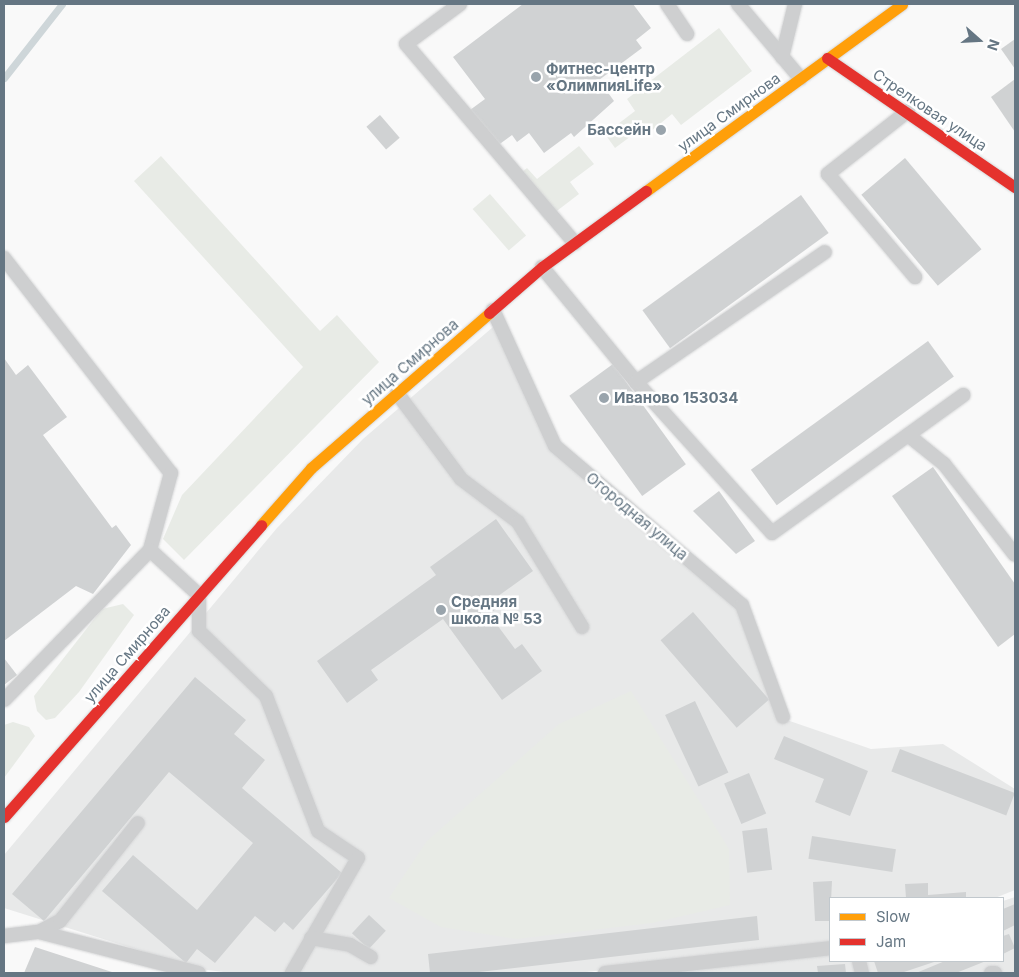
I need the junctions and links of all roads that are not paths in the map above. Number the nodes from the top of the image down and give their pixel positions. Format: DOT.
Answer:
graph roads {
  1 [pos="460,4"];
  2 [pos="667,4"];
  3 [pos="738,4"];
  4 [pos="795,4"];
  5 [pos="902,4"];
  6 [pos="687,34"];
  7 [pos="782,57"];
  8 [pos="827,58"];
  9 [pos="800,78"];
  10 [pos="908,111"];
  11 [pos="1015,187"];
  12 [pos="575,243"];
  13 [pos="825,252"];
  14 [pos="4,258"];
  15 [pos="542,267"];
  16 [pos="915,277"];
  17 [pos="493,310"];
  18 [pos="636,382"];
  19 [pos="397,393"];
  20 [pos="963,394"];
  21 [pos="908,435"];
  22 [pos="150,550"];
  23 [pos="1015,555"];
  24 [pos="199,595"];
  25 [pos="582,627"];
  26 [pos="4,700"];
  27 [pos="783,717"];
  28 [pos="4,817"];
  29 [pos="138,823"];
  30 [pos="39,932"];
  31 [pos="4,936"];
  32 [pos="311,938"];
  33 [pos="829,948"];
  34 [pos="371,957"];
  35 [pos="199,973"];
  36 [pos="292,973"];
  37 [pos="605,973"];
  38 [pos="991,973"];
  39 [pos="996,973"];
  1 -- 12 [label="lane"];
  2 -- 6 [label="lane"];
  3 -- 7 [label="lane"];
  4 -- 7 [label="lane"];
  5 -- 8 [label="main road, улица Смирнова"];
  7 -- 9 [label="lane"];
  8 -- 9 [label="main road, улица Смирнова"];
  8 -- 10 [label="main road, Стрелковая улица"];
  9 -- 12 [label="main road, улица Смирнова"];
  10 -- 11 [label="main road, Стрелковая улица"];
  10 -- 16 [label="lane"];
  12 -- 15 [label="main road, улица Смирнова"];
  13 -- 18 [label="lane"];
  14 -- 22 [label="lane"];
  15 -- 17 [label="main road, улица Смирнова"];
  15 -- 18 [label="lane"];
  17 -- 19 [label="main road, улица Смирнова"];
  17 -- 27 [label="lane, Огородная улица"];
  18 -- 21 [label="lane"];
  19 -- 24 [label="main road, улица Смирнова"];
  19 -- 25 [label="lane"];
  20 -- 21 [label="lane"];
  21 -- 23 [label="lane"];
  22 -- 24 [label="lane"];
  22 -- 26 [label="lane"];
  24 -- 28 [label="main road, улица Смирнова"];
  24 -- 32 [label="lane"];
  29 -- 30 [label="lane"];
  30 -- 31 [label="lane"];
  30 -- 35 [label="lane"];
  32 -- 34 [label="lane"];
  32 -- 36 [label="lane"];
  33 -- 37 [label="lane"];
  38 -- 39 [label="lane"];
}
